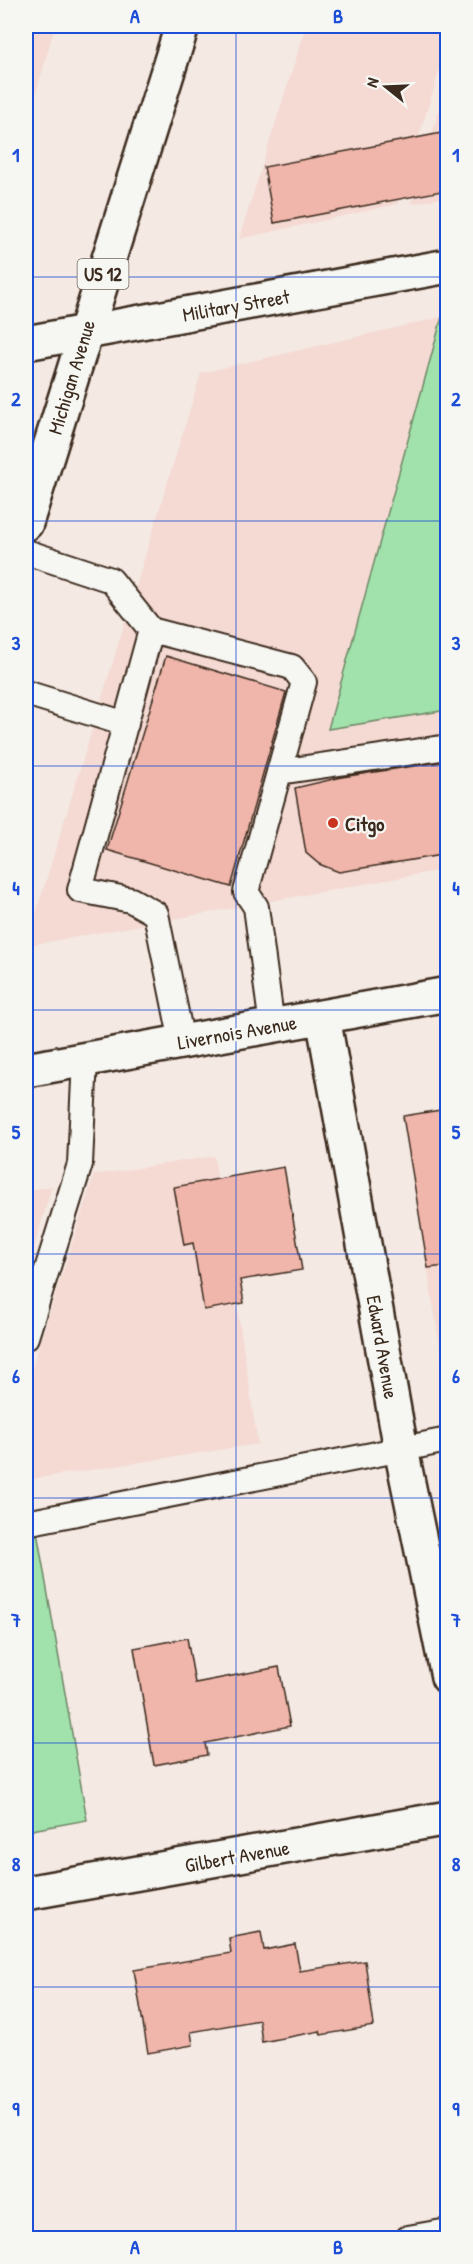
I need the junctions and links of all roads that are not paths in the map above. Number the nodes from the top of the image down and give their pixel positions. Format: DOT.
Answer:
graph roads {
  1 [pos="182,26"];
  2 [pos="447,266"];
  3 [pos="85,333"];
  4 [pos="26,344"];
  5 [pos="26,523"];
  6 [pos="26,552"];
  7 [pos="151,630"];
  8 [pos="26,693"];
  9 [pos="126,724"];
  10 [pos="447,747"];
  11 [pos="279,772"];
  12 [pos="447,994"];
  13 [pos="323,1017"];
  14 [pos="272,1026"];
  15 [pos="182,1042"];
  16 [pos="85,1059"];
  17 [pos="26,1070"];
  18 [pos="26,1337"];
  19 [pos="447,1440"];
  20 [pos="401,1449"];
  21 [pos="26,1522"];
  22 [pos="447,1677"];
  23 [pos="447,1818"];
  24 [pos="26,1893"];
  25 [pos="447,2231"];
  26 [pos="408,2238"];
  1 -- 3 [label="street, Michigan Avenue / US 12"];
  2 -- 3 [label="street, Military Street"];
  3 -- 4 [label="street, Military Street"];
  3 -- 5 [label="street, Michigan Avenue / US 12"];
  6 -- 7 [label="lane"];
  7 -- 9 [label="lane"];
  7 -- 11 [label="lane"];
  8 -- 9 [label="lane"];
  9 -- 15 [label="lane"];
  10 -- 11 [label="lane"];
  11 -- 14 [label="lane"];
  12 -- 13 [label="street, Livernois Avenue"];
  13 -- 14 [label="street, Livernois Avenue"];
  13 -- 20 [label="street, Edward Avenue"];
  14 -- 15 [label="street, Livernois Avenue"];
  15 -- 16 [label="street, Livernois Avenue"];
  16 -- 17 [label="street, Livernois Avenue"];
  16 -- 18 [label="lane"];
  19 -- 20 [label="lane"];
  20 -- 21 [label="lane"];
  20 -- 22 [label="street, Edward Avenue"];
  23 -- 24 [label="street, Gilbert Avenue"];
  25 -- 26 [label="lane"];
}
